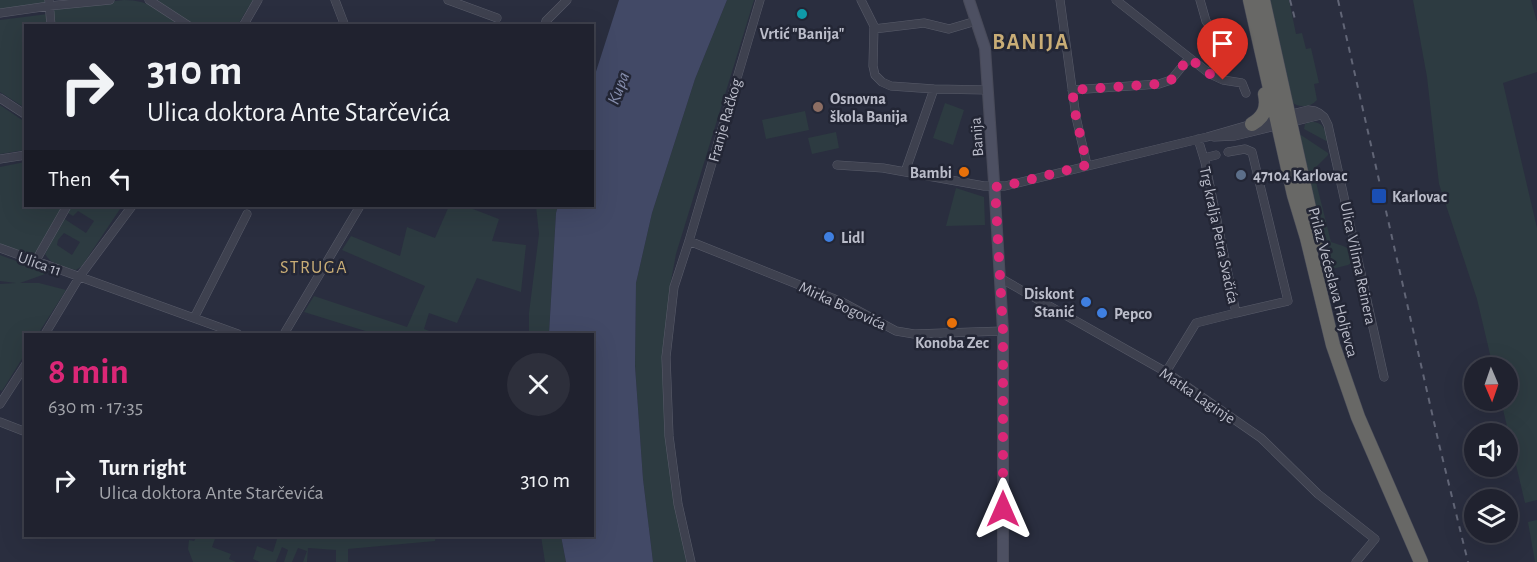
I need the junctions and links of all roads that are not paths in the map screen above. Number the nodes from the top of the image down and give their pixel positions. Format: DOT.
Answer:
graph roads {
  1 [pos="110,0"];
  2 [pos="149,0"];
  3 [pos="258,0"];
  4 [pos="335,0"];
  5 [pos="448,0"];
  6 [pos="567,0"];
  7 [pos="760,0"];
  8 [pos="861,0"];
  9 [pos="969,0"];
  10 [pos="1060,0"];
  11 [pos="1116,0"];
  12 [pos="1200,0"];
  13 [pos="1250,0"];
  14 [pos="1263,0"];
  15 [pos="49,3"];
  16 [pos="0,13"];
  17 [pos="497,18"];
  18 [pos="976,21"];
  19 [pos="51,24"];
  20 [pos="186,24"];
  21 [pos="244,24"];
  22 [pos="344,24"];
  23 [pos="545,24"];
  24 [pos="874,29"];
  25 [pos="1189,58"];
  26 [pos="1266,72"];
  27 [pos="1210,74"];
  28 [pos="934,89"];
  29 [pos="988,90"];
  30 [pos="1072,90"];
  31 [pos="1246,93"];
  32 [pos="0,98"];
  33 [pos="24,114"];
  34 [pos="1283,120"];
  35 [pos="1252,124"];
  36 [pos="1207,137"];
  37 [pos="1198,139"];
  38 [pos="1228,152"];
  39 [pos="24,155"];
  40 [pos="1216,155"];
  41 [pos="1204,158"];
  42 [pos="0,159"];
  43 [pos="837,165"];
  44 [pos="1087,165"];
  45 [pos="905,172"];
  46 [pos="995,187"];
  47 [pos="66,207"];
  48 [pos="131,207"];
  49 [pos="359,207"];
  50 [pos="247,214"];
  51 [pos="689,241"];
  52 [pos="0,248"];
  53 [pos="35,262"];
  54 [pos="80,276"];
  55 [pos="1000,278"];
  56 [pos="1236,313"];
  57 [pos="194,318"];
  58 [pos="1003,331"];
  59 [pos="46,333"];
  60 [pos="235,333"];
  61 [pos="285,333"];
  62 [pos="24,367"];
  63 [pos="1166,372"];
  64 [pos="1384,377"];
  65 [pos="0,404"];
  66 [pos="0,422"];
  67 [pos="24,431"];
  68 [pos="691,562"];
  69 [pos="1003,562"];
  70 [pos="1356,562"];
  71 [pos="1420,562"];
  72 [pos="1430,562"];
  1 -- 15 [label="street"];
  2 -- 20 [label="street"];
  3 -- 21 [label="street"];
  4 -- 22 [label="street"];
  5 -- 17 [label="street"];
  6 -- 23 [label="street"];
  7 -- 51 [label="street, Franje Račkog"];
  8 -- 24 [label="street"];
  9 -- 18 [label="main road, Banija"];
  10 -- 30 [label="street"];
  11 -- 25 [label="street"];
  12 -- 27 [label="street"];
  13 -- 26 [label="highway, Prilaz Većeslava Holjevca"];
  14 -- 34 [label="highway, Prilaz Većeslava Holjevca"];
  15 -- 16 [label="street"];
  15 -- 19 [label="street"];
  18 -- 24 [label="street"];
  18 -- 29 [label="main road, Banija"];
  24 -- 28 [label="street"];
  25 -- 27 [label="street"];
  25 -- 30 [label="street"];
  26 -- 34 [label="highway, Prilaz Većeslava Holjevca"];
  26 -- 35 [label="highway"];
  27 -- 31 [label="street"];
  28 -- 29 [label="street"];
  28 -- 45 [label="street"];
  29 -- 46 [label="main road, Banija"];
  30 -- 44 [label="street"];
  32 -- 33 [label="street"];
  34 -- 35 [label="street"];
  34 -- 36 [label="street"];
  34 -- 64 [label="street, Ulica Vilima Reinera"];
  34 -- 71 [label="highway, Prilaz Većeslava Holjevca"];
  34 -- 72 [label="highway, Prilaz Većeslava Holjevca"];
  35 -- 36 [label="street"];
  36 -- 37 [label="street"];
  37 -- 41 [label="street, Trg kralja Petra Svačića"];
  37 -- 44 [label="street"];
  38 -- 56 [label="street, Trg kralja Petra Svačića"];
  39 -- 42 [label="street"];
  40 -- 41 [label="street, Trg kralja Petra Svačića"];
  41 -- 56 [label="street, Trg kralja Petra Svačića"];
  43 -- 45 [label="street"];
  44 -- 46 [label="street"];
  45 -- 46 [label="street"];
  46 -- 55 [label="main road, Banija"];
  47 -- 53 [label="street"];
  48 -- 54 [label="street"];
  49 -- 61 [label="street"];
  50 -- 57 [label="street"];
  51 -- 58 [label="street, Mirka Bogovića"];
  51 -- 68 [label="street, Franje Račkog"];
  52 -- 53 [label="street, Ulica 11"];
  53 -- 54 [label="street, Ulica 11"];
  54 -- 57 [label="street, Ulica 11"];
  54 -- 59 [label="street"];
  55 -- 58 [label="main road, Banija"];
  55 -- 63 [label="street, Matka Laginje"];
  56 -- 63 [label="street, Trg kralja Petra Svačića"];
  57 -- 60 [label="street, Ulica 11"];
  58 -- 69 [label="main road, Banija"];
  62 -- 65 [label="street"];
  63 -- 70 [label="street, Matka Laginje"];
  66 -- 67 [label="street"];
}
